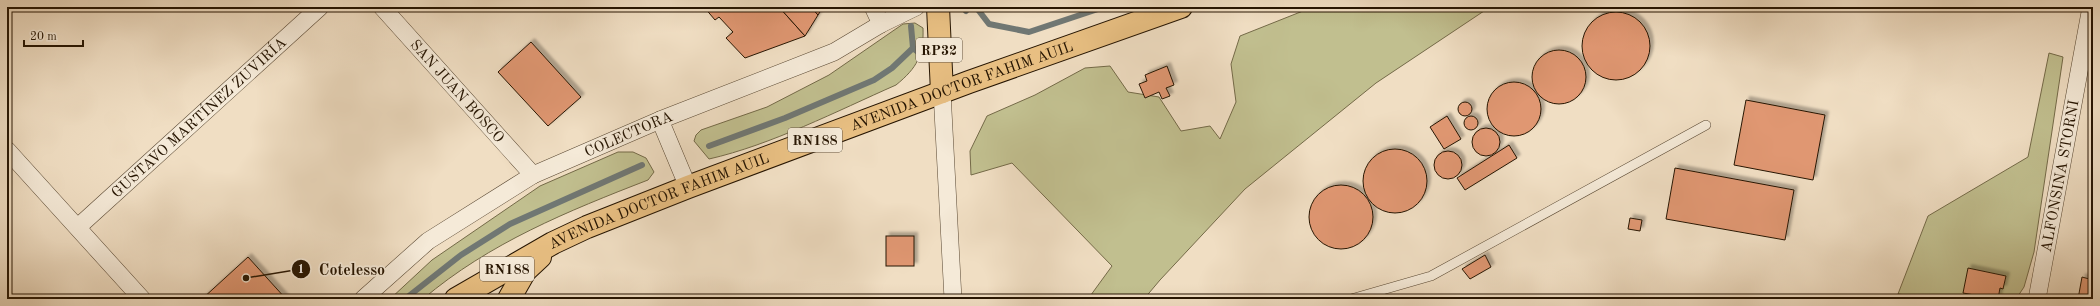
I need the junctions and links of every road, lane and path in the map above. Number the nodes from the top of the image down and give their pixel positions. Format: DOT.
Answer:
graph roads {
  1 [pos="320,7"];
  2 [pos="382,7"];
  3 [pos="873,7"];
  4 [pos="916,7"];
  5 [pos="938,7"];
  6 [pos="1181,7"];
  7 [pos="2091,7"];
  8 [pos="880,24"];
  9 [pos="942,92"];
  10 [pos="660,120"];
  11 [pos="1706,125"];
  12 [pos="7,150"];
  13 [pos="533,175"];
  14 [pos="688,187"];
  15 [pos="78,228"];
  16 [pos="553,243"];
  17 [pos="460,298"];
  18 [pos="142,299"];
  19 [pos="363,299"];
  20 [pos="509,299"];
  21 [pos="953,299"];
  22 [pos="1351,299"];
  23 [pos="2037,299"];
  1 -- 15 [label="street, GUSTAVO MARTÍNEZ ZUVIRÍA"];
  2 -- 13 [label="street, SAN JUAN BOSCO"];
  3 -- 8 [label="street"];
  4 -- 8 [label="street, COLECTORA"];
  5 -- 9 [label="main road, RP32"];
  6 -- 9 [label="main road, AVENIDA DOCTOR FAHIM AUIL / RN188"];
  7 -- 23 [label="street, ALFONSINA STORNI"];
  8 -- 10 [label="street, COLECTORA"];
  9 -- 14 [label="main road, AVENIDA DOCTOR FAHIM AUIL / RN188"];
  9 -- 21 [label="street"];
  10 -- 13 [label="street, COLECTORA"];
  10 -- 14 [label="street"];
  11 -- 22 [label="lane"];
  12 -- 15 [label="street"];
  13 -- 19 [label="street, COLECTORA"];
  14 -- 16 [label="main road, AVENIDA DOCTOR FAHIM AUIL / RN188"];
  15 -- 18 [label="street"];
  16 -- 17 [label="main road, AVENIDA DOCTOR FAHIM AUIL / RN188"];
  16 -- 20 [label="main road"];
}
